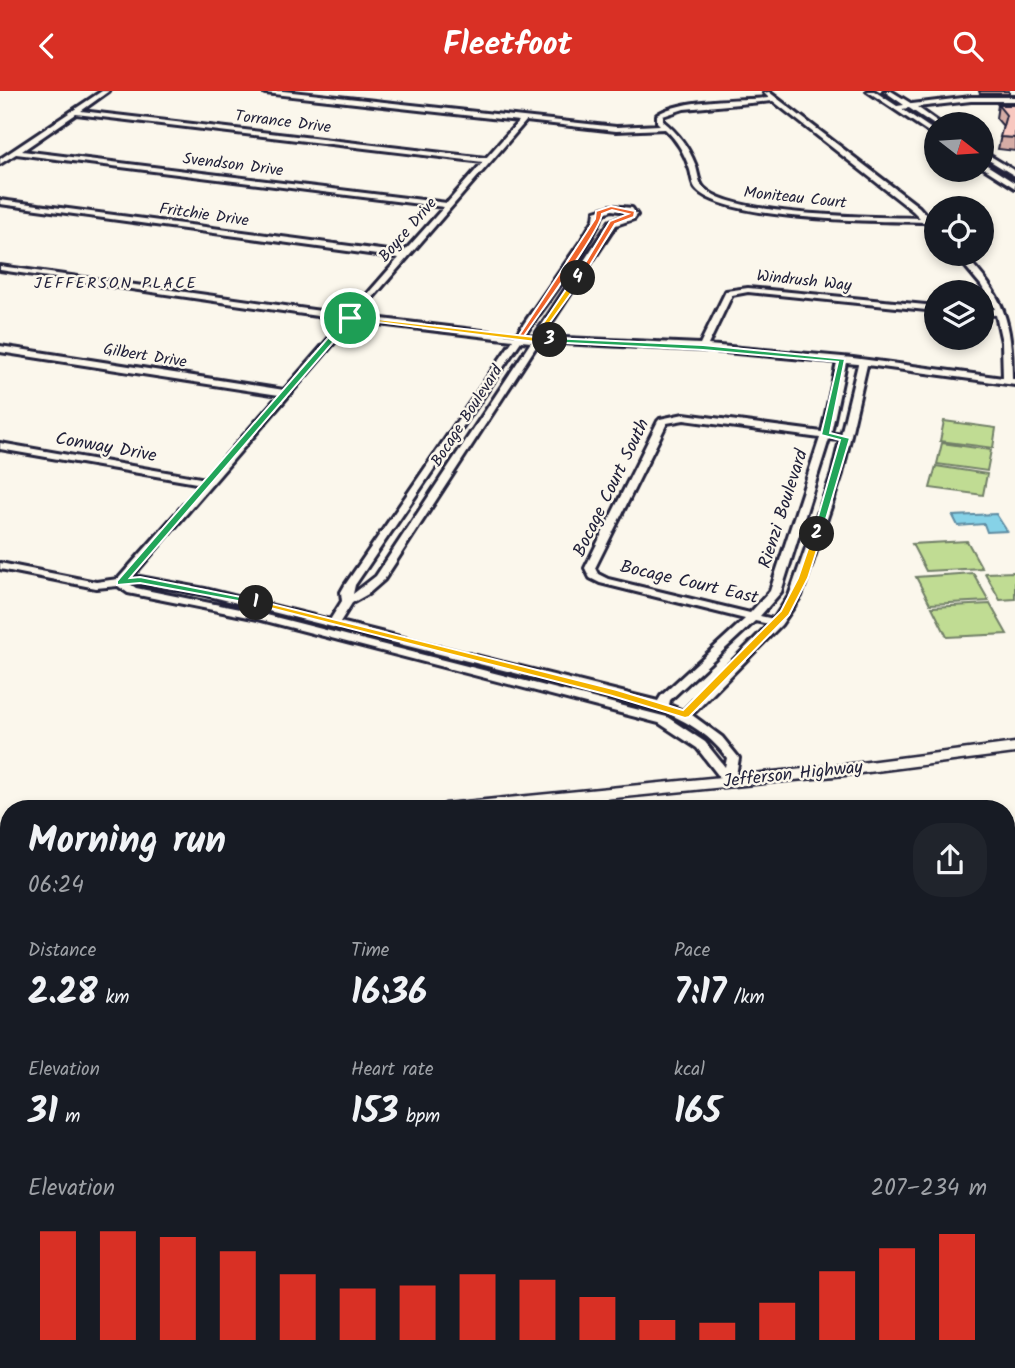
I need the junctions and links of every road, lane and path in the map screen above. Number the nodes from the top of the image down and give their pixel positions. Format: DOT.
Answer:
graph roads {
  1 [pos="106,91"];
  2 [pos="265,91"];
  3 [pos="764,91"];
  4 [pos="870,91"];
  5 [pos="887,91"];
  6 [pos="774,99"];
  7 [pos="1015,99"];
  8 [pos="910,106"];
  9 [pos="895,108"];
  10 [pos="74,111"];
  11 [pos="924,115"];
  12 [pos="524,119"];
  13 [pos="667,127"];
  14 [pos="924,127"];
  15 [pos="15,152"];
  16 [pos="488,160"];
  17 [pos="994,161"];
  18 [pos="0,162"];
  19 [pos="994,172"];
  20 [pos="1015,174"];
  21 [pos="1015,186"];
  22 [pos="0,202"];
  23 [pos="448,205"];
  24 [pos="924,218"];
  25 [pos="924,220"];
  26 [pos="404,256"];
  27 [pos="971,266"];
  28 [pos="0,268"];
  29 [pos="924,308"];
  30 [pos="994,312"];
  31 [pos="1001,312"];
  32 [pos="350,318"];
  33 [pos="519,338"];
  34 [pos="536,340"];
  35 [pos="703,347"];
  36 [pos="0,349"];
  37 [pos="842,360"];
  38 [pos="863,363"];
  39 [pos="1011,382"];
  40 [pos="284,393"];
  41 [pos="825,435"];
  42 [pos="845,438"];
  43 [pos="0,446"];
  44 [pos="207,482"];
  45 [pos="0,566"];
  46 [pos="594,576"];
  47 [pos="121,583"];
  48 [pos="348,601"];
  49 [pos="754,616"];
  50 [pos="777,623"];
  51 [pos="333,624"];
  52 [pos="662,706"];
  53 [pos="685,715"];
  54 [pos="1015,748"];
  55 [pos="729,781"];
  56 [pos="536,800"];
  1 -- 10 [label="street"];
  2 -- 12 [label="street"];
  3 -- 6 [label="street"];
  4 -- 9 [label="street"];
  5 -- 8 [label="street"];
  6 -- 13 [label="street"];
  6 -- 24 [label="street"];
  7 -- 8 [label="street"];
  8 -- 9 [label="street"];
  8 -- 11 [label="street"];
  9 -- 14 [label="street"];
  10 -- 15 [label="street"];
  10 -- 16 [label="street, Torrance Drive"];
  12 -- 13 [label="street"];
  12 -- 16 [label="street, Boyce Drive"];
  13 -- 25 [label="street, Moniteau Court"];
  15 -- 18 [label="street"];
  15 -- 23 [label="street, Svendson Drive"];
  16 -- 23 [label="street, Boyce Drive"];
  17 -- 20 [label="street"];
  19 -- 21 [label="street"];
  22 -- 26 [label="street, Fritchie Drive"];
  23 -- 26 [label="street, Boyce Drive"];
  26 -- 32 [label="street, Boyce Drive"];
  27 -- 31 [label="street"];
  28 -- 32 [label="street"];
  29 -- 35 [label="street, Windrush Way"];
  30 -- 31 [label="street"];
  31 -- 39 [label="street"];
  32 -- 33 [label="street"];
  32 -- 40 [label="street, Boyce Drive"];
  33 -- 34 [label="street"];
  33 -- 34 [label="street, Bocage Boulevard"];
  33 -- 48 [label="street, Bocage Boulevard"];
  34 -- 35 [label="street"];
  34 -- 48 [label="street, Bocage Boulevard"];
  35 -- 37 [label="street"];
  36 -- 40 [label="street, Gilbert Drive"];
  37 -- 38 [label="street"];
  37 -- 41 [label="street, Rienzi Boulevard"];
  38 -- 39 [label="street"];
  38 -- 42 [label="street"];
  40 -- 44 [label="street, Boyce Drive"];
  41 -- 42 [label="street"];
  41 -- 46 [label="street, Bocage Court South"];
  41 -- 49 [label="street, Rienzi Boulevard"];
  42 -- 50 [label="street"];
  43 -- 44 [label="street, Conway Drive"];
  44 -- 47 [label="street, Boyce Drive"];
  45 -- 47 [label="street"];
  46 -- 49 [label="street, Bocage Court East"];
  47 -- 51 [label="street"];
  47 -- 55 [label="street"];
  48 -- 51 [label="street, Bocage Boulevard"];
  49 -- 50 [label="street, Bocage Court East"];
  49 -- 52 [label="street, Rienzi Boulevard"];
  50 -- 53 [label="street"];
  51 -- 52 [label="street"];
  52 -- 53 [label="street"];
  53 -- 55 [label="street"];
  54 -- 55 [label="main road, Jefferson Highway"];
  55 -- 56 [label="main road, Jefferson Highway"];
}
